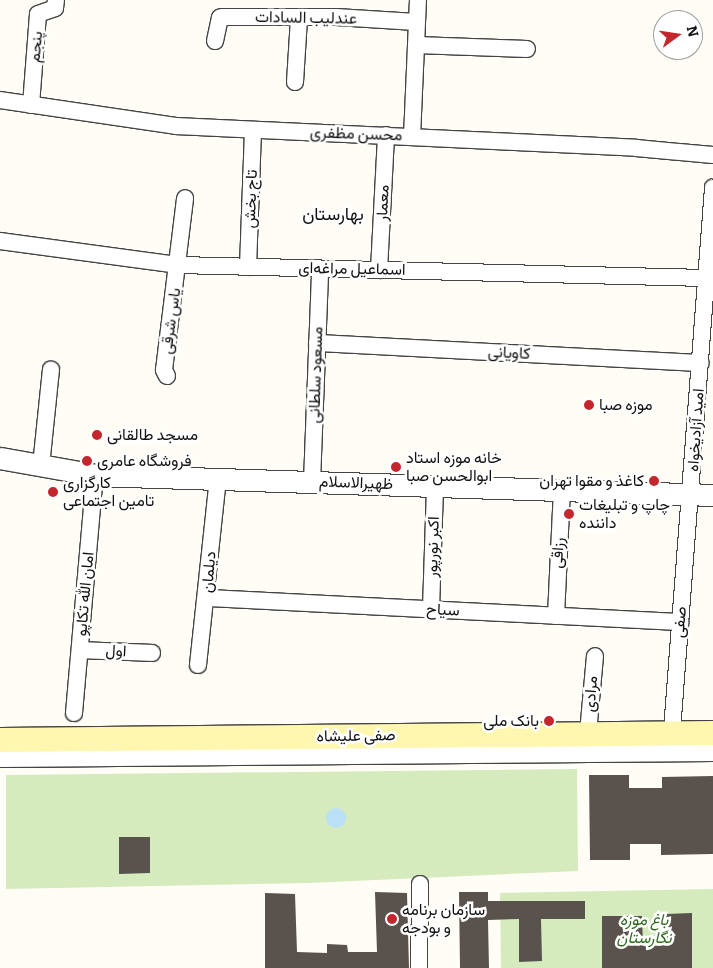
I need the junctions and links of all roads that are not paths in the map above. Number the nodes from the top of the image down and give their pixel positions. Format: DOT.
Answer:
graph roads {
  1 [pos="56,0"];
  2 [pos="418,0"];
  3 [pos="299,18"];
  4 [pos="416,22"];
  5 [pos="215,41"];
  6 [pos="416,45"];
  7 [pos="527,49"];
  8 [pos="295,82"];
  9 [pos="0,100"];
  10 [pos="31,105"];
  11 [pos="253,130"];
  12 [pos="386,135"];
  13 [pos="412,137"];
  14 [pos="713,155"];
  15 [pos="713,188"];
  16 [pos="185,198"];
  17 [pos="711,240"];
  18 [pos="0,241"];
  19 [pos="178,265"];
  20 [pos="248,267"];
  21 [pos="320,268"];
  22 [pos="379,270"];
  23 [pos="706,278"];
  24 [pos="708,335"];
  25 [pos="317,343"];
  26 [pos="700,363"];
  27 [pos="51,370"];
  28 [pos="167,376"];
  29 [pos="0,458"];
  30 [pos="41,466"];
  31 [pos="95,475"];
  32 [pos="218,479"];
  33 [pos="312,482"];
  34 [pos="435,486"];
  35 [pos="562,490"];
  36 [pos="691,494"];
  37 [pos="713,494"];
  38 [pos="207,598"];
  39 [pos="431,609"];
  40 [pos="556,616"];
  41 [pos="680,622"];
  42 [pos="80,650"];
  43 [pos="152,653"];
  44 [pos="595,656"];
  45 [pos="198,665"];
  46 [pos="74,713"];
  47 [pos="588,733"];
  48 [pos="713,733"];
  49 [pos="0,740"];
  50 [pos="671,742"];
  51 [pos="713,750"];
  52 [pos="0,756"];
  53 [pos="420,884"];
  54 [pos="419,968"];
  1 -- 10 [label="street, پنجم"];
  2 -- 4 [label="street"];
  3 -- 4 [label="street, عندلیب السادات"];
  3 -- 5 [label="street, عندلیب السادات"];
  3 -- 8 [label="street"];
  4 -- 6 [label="street"];
  6 -- 7 [label="street"];
  6 -- 13 [label="street"];
  9 -- 10 [label="street, محسن مظفری"];
  10 -- 11 [label="street, محسن مظفری"];
  11 -- 12 [label="street, محسن مظفری"];
  11 -- 20 [label="street, تاج بخش"];
  12 -- 13 [label="street, محسن مظفری"];
  12 -- 22 [label="street, معمار"];
  13 -- 14 [label="street, محسن مظفری"];
  15 -- 17 [label="street, امید آزادیخواه"];
  16 -- 19 [label="street, یاس شرقی"];
  17 -- 23 [label="street, امید آزادیخواه"];
  18 -- 19 [label="street, اسماعیل مراغه‌ای"];
  19 -- 20 [label="street, اسماعیل مراغه‌ای"];
  19 -- 28 [label="street, یاس شرقی"];
  20 -- 21 [label="street, اسماعیل مراغه‌ای"];
  21 -- 22 [label="street, اسماعیل مراغه‌ای"];
  21 -- 25 [label="street, مسعود سلطانی"];
  22 -- 23 [label="street, اسماعیل مراغه‌ای"];
  23 -- 24 [label="street, امید آزادیخواه"];
  24 -- 26 [label="street, امید آزادیخواه"];
  25 -- 26 [label="street, کاویانی"];
  25 -- 33 [label="street, مسعود سلطانی"];
  26 -- 36 [label="street, امید آزادیخواه"];
  27 -- 30 [label="street"];
  29 -- 30 [label="street, ظهیرالاسلام"];
  30 -- 31 [label="street, ظهیرالاسلام"];
  31 -- 32 [label="street, ظهیرالاسلام"];
  31 -- 42 [label="street, امان الله تکاپو"];
  32 -- 33 [label="street, ظهیرالاسلام"];
  32 -- 38 [label="street, دیلمان"];
  33 -- 34 [label="street, ظهیرالاسلام"];
  34 -- 35 [label="street, ظهیرالاسلام"];
  34 -- 39 [label="street, اکبر نورپور"];
  35 -- 36 [label="street, ظهیرالاسلام"];
  35 -- 40 [label="street, رزاقی"];
  36 -- 37 [label="street, ظهیرالاسلام"];
  36 -- 41 [label="street, صفی"];
  38 -- 39 [label="street, سیاح"];
  38 -- 45 [label="street, دیلمان"];
  39 -- 40 [label="street, سیاح"];
  40 -- 41 [label="street, سیاح"];
  41 -- 50 [label="street, صفی"];
  42 -- 43 [label="street, اول"];
  42 -- 46 [label="street, امان الله تکاپو"];
  44 -- 47 [label="street, مرادی"];
  47 -- 49 [label="main road, صفی علیشاه"];
  47 -- 50 [label="main road, صفی علیشاه"];
  48 -- 50 [label="main road, صفی علیشاه"];
  50 -- 51 [label="street, صفی علیشاه"];
  50 -- 52 [label="street, صفی علیشاه"];
  53 -- 54 [label="street"];
}
